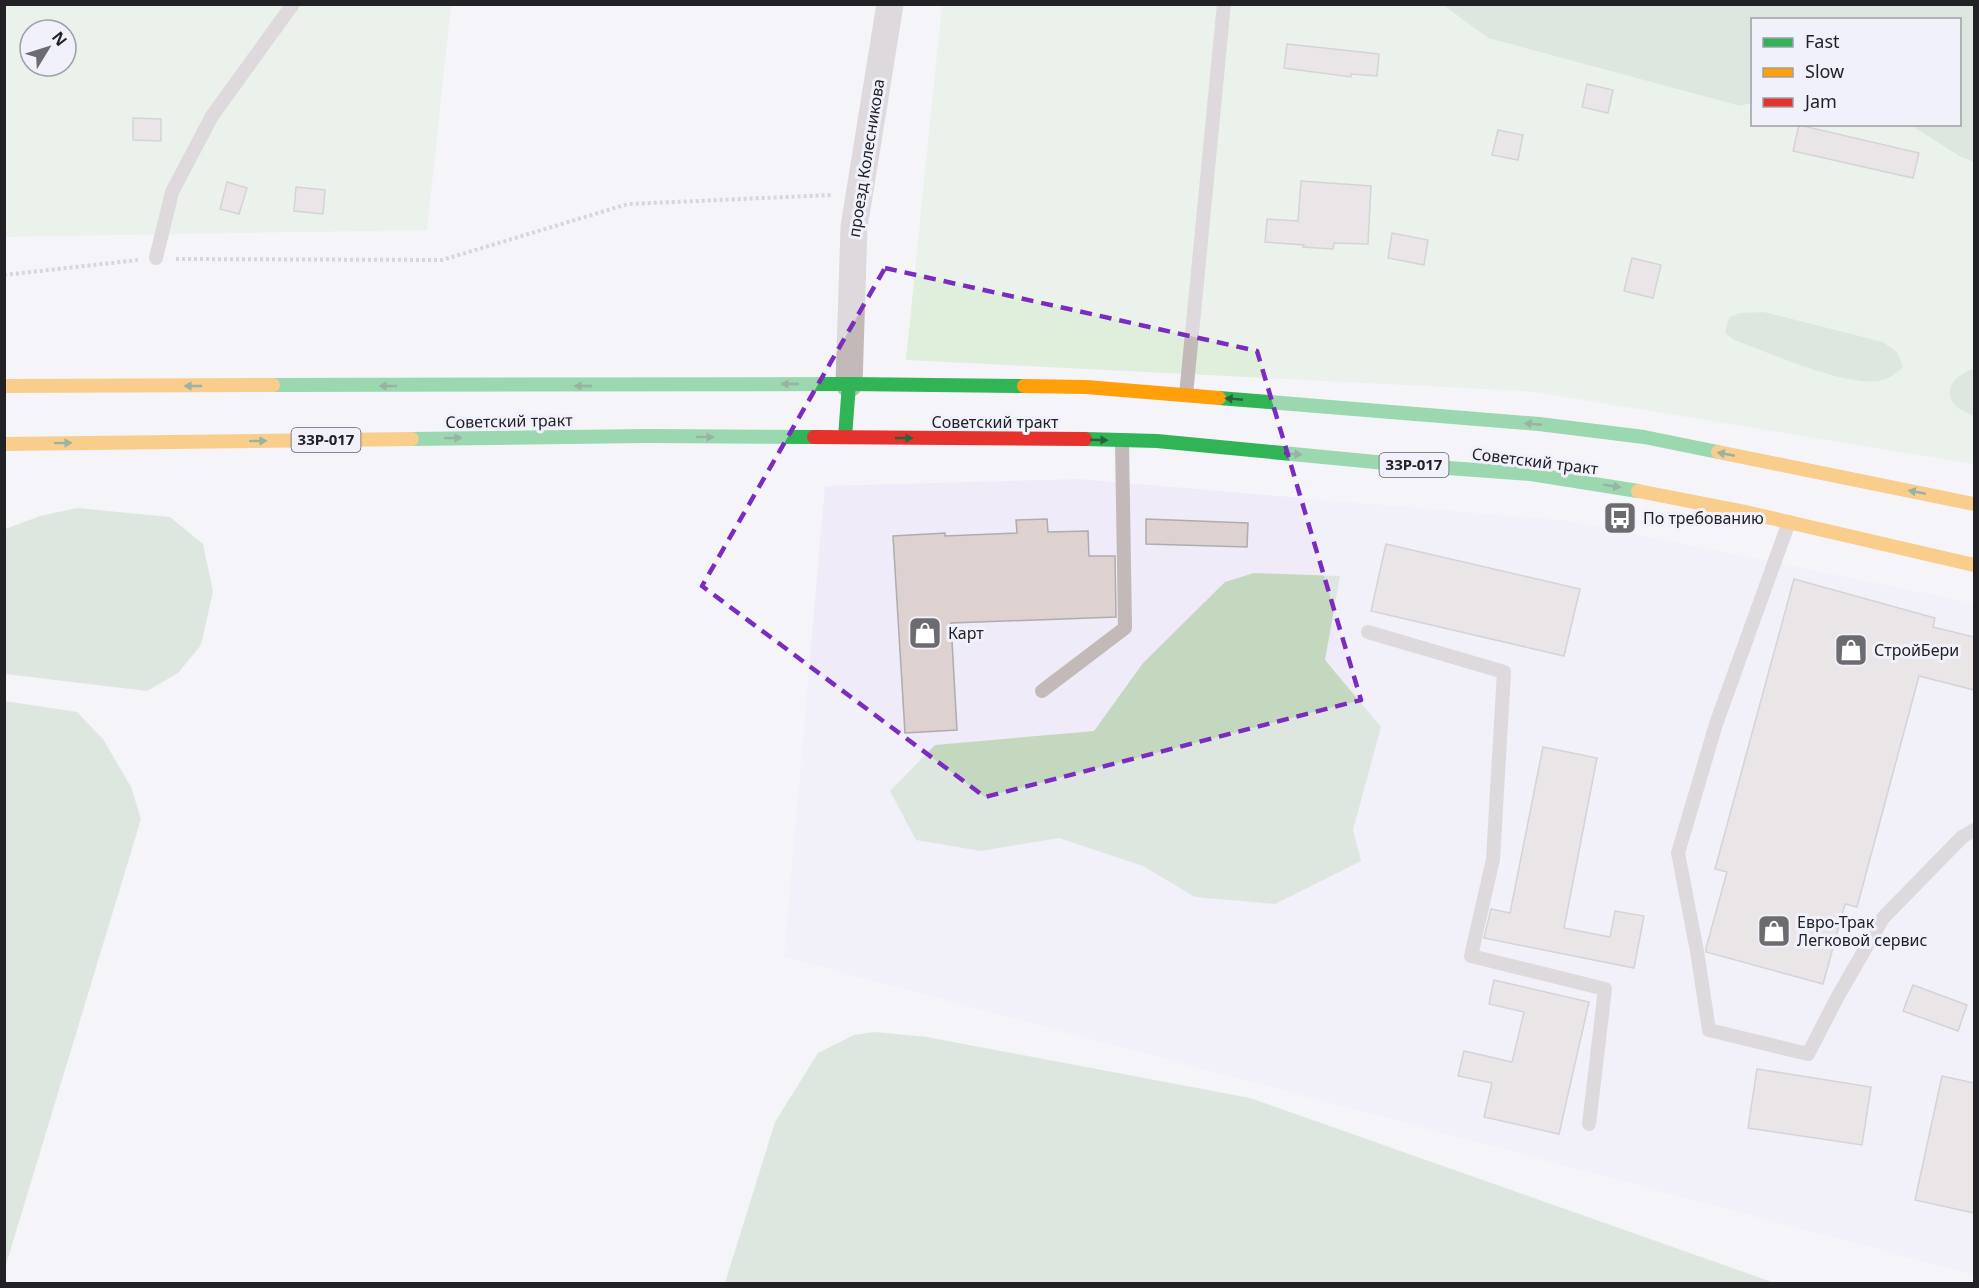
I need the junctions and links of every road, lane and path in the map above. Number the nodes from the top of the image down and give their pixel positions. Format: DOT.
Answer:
graph roads {
  1 [pos="293,4"];
  2 [pos="890,4"];
  3 [pos="1224,4"];
  4 [pos="860,194"];
  5 [pos="156,258"];
  6 [pos="4,275"];
  7 [pos="849,384"];
  8 [pos="4,386"];
  9 [pos="1185,395"];
  10 [pos="845,438"];
  11 [pos="1122,441"];
  12 [pos="4,444"];
  13 [pos="1974,504"];
  14 [pos="1789,522"];
  15 [pos="1974,565"];
  16 [pos="1368,632"];
  17 [pos="1042,691"];
  18 [pos="1974,830"];
  19 [pos="1589,1124"];
  1 -- 5 [label="lane"];
  2 -- 4 [label="street, проезд Колесникова"];
  3 -- 9 [label="lane"];
  4 -- 5 [label="path"];
  4 -- 7 [label="street, проезд Колесникова"];
  5 -- 6 [label="path"];
  7 -- 8 [label="highway, Советский тракт, one-way"];
  7 -- 9 [label="highway, Советский тракт"];
  7 -- 10 [label="highway"];
  13 -- 9 [label="highway, Советский тракт, one-way"];
  10 -- 11 [label="highway, Советский тракт / 33Р-017, one-way"];
  12 -- 10 [label="highway, Советский тракт / 33Р-017, one-way"];
  11 -- 14 [label="highway, Советский тракт / 33Р-017, one-way"];
  11 -- 17 [label="lane"];
  14 -- 15 [label="highway, Советский тракт / 33Р-017"];
  14 -- 18 [label="lane"];
  16 -- 19 [label="lane"];
}
